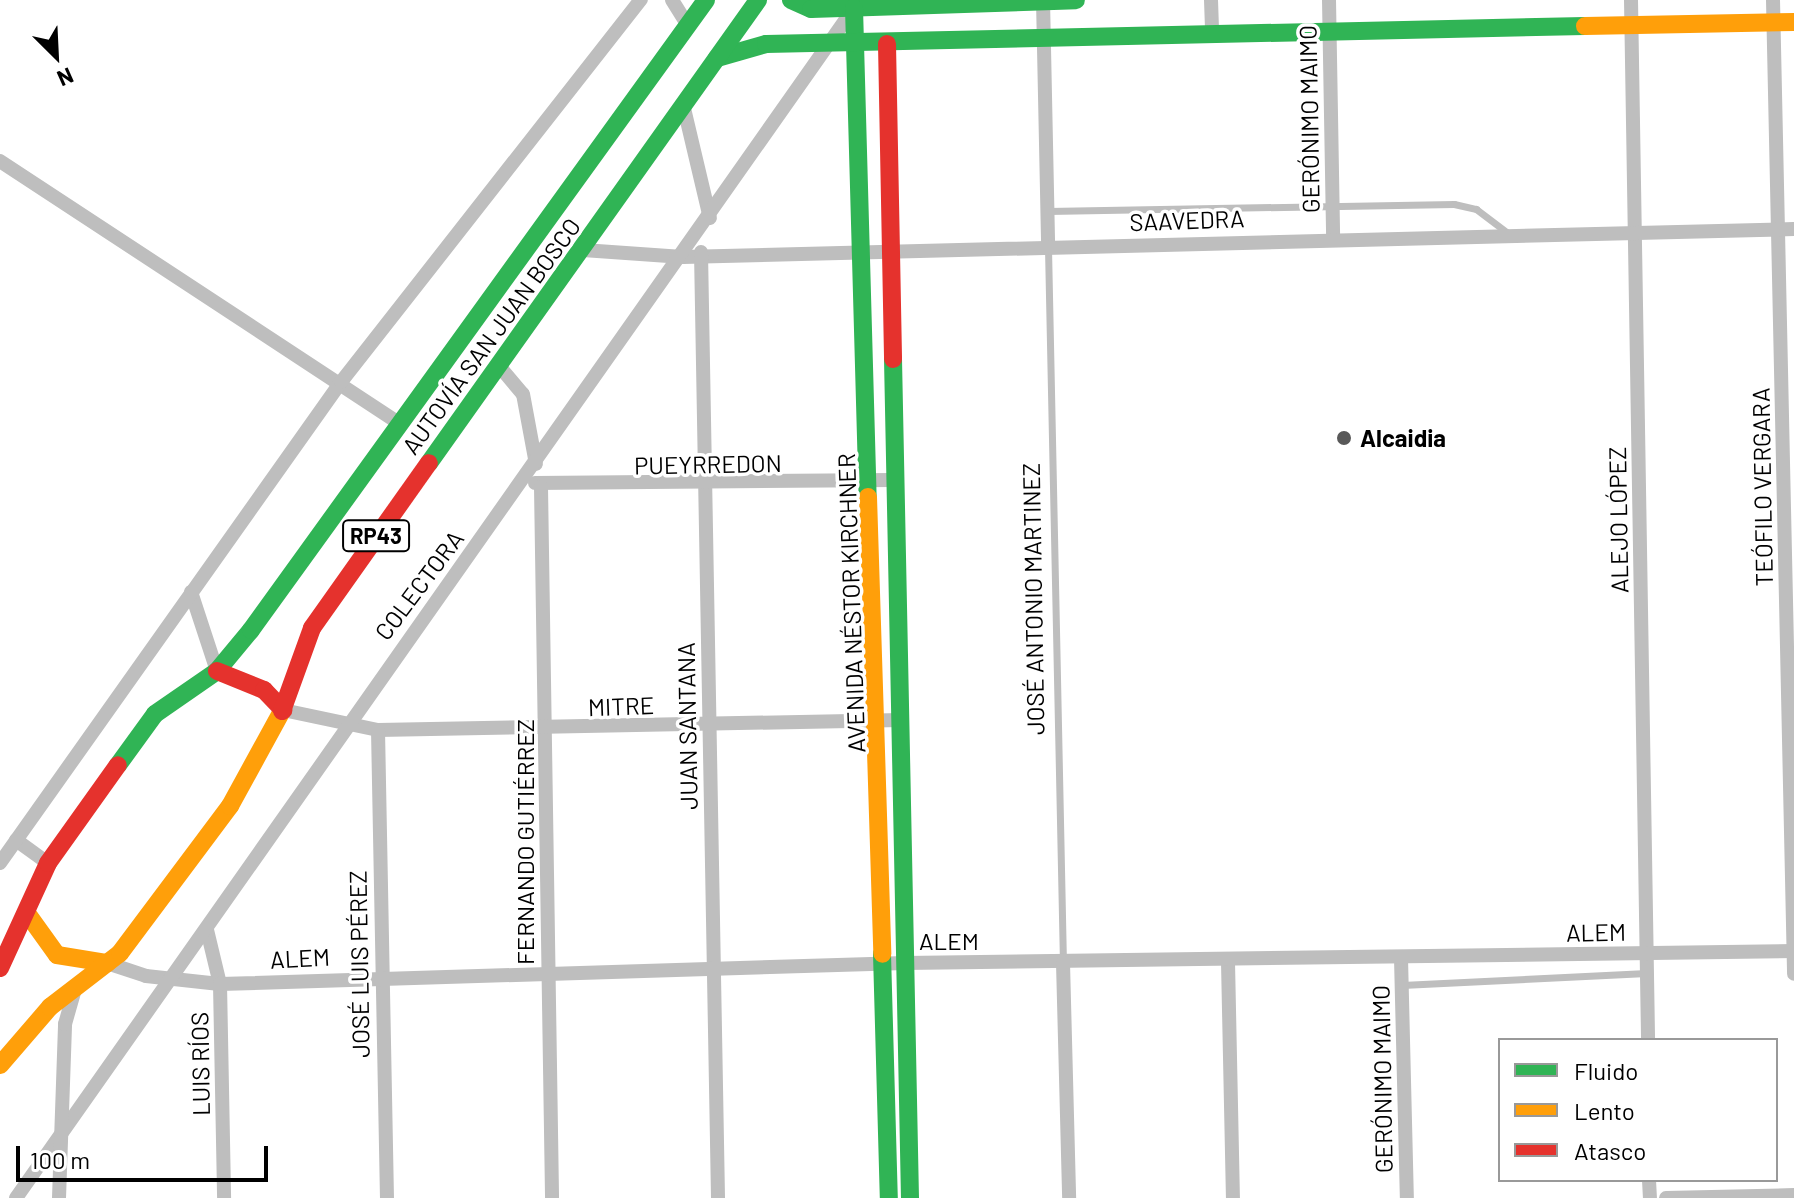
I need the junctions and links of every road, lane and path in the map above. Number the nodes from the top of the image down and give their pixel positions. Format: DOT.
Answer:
graph roads {
  1 [pos="641,0"];
  2 [pos="672,0"];
  3 [pos="706,0"];
  4 [pos="758,0"];
  5 [pos="791,0"];
  6 [pos="1043,0"];
  7 [pos="1076,0"];
  8 [pos="1211,0"];
  9 [pos="1329,0"];
  10 [pos="1631,0"];
  11 [pos="1773,0"];
  12 [pos="857,4"];
  13 [pos="1794,22"];
  14 [pos="1774,23"];
  15 [pos="688,26"];
  16 [pos="1631,26"];
  17 [pos="1330,33"];
  18 [pos="1212,36"];
  19 [pos="1044,40"];
  20 [pos="829,44"];
  21 [pos="860,44"];
  22 [pos="887,44"];
  23 [pos="715,60"];
  24 [pos="683,104"];
  25 [pos="0,161"];
  26 [pos="1333,207"];
  27 [pos="1047,212"];
  28 [pos="710,218"];
  29 [pos="1787,229"];
  30 [pos="1635,231"];
  31 [pos="1509,234"];
  32 [pos="1333,238"];
  33 [pos="1048,246"];
  34 [pos="865,248"];
  35 [pos="888,248"];
  36 [pos="583,250"];
  37 [pos="701,252"];
  38 [pos="683,257"];
  39 [pos="500,367"];
  40 [pos="341,382"];
  41 [pos="397,422"];
  42 [pos="536,464"];
  43 [pos="1789,469"];
  44 [pos="526,477"];
  45 [pos="893,480"];
  46 [pos="872,483"];
  47 [pos="541,487"];
  48 [pos="704,487"];
  49 [pos="191,592"];
  50 [pos="217,671"];
  51 [pos="1791,704"];
  52 [pos="283,710"];
  53 [pos="901,720"];
  54 [pos="345,722"];
  55 [pos="879,722"];
  56 [pos="709,724"];
  57 [pos="378,730"];
  58 [pos="546,730"];
  59 [pos="16,840"];
  60 [pos="0,863"];
  61 [pos="48,863"];
  62 [pos="29,916"];
  63 [pos="207,930"];
  64 [pos="1794,951"];
  65 [pos="1647,953"];
  66 [pos="1401,958"];
  67 [pos="1228,962"];
  68 [pos="107,963"];
  69 [pos="905,963"];
  70 [pos="1063,963"];
  71 [pos="883,965"];
  72 [pos="0,968"];
  73 [pos="713,968"];
  74 [pos="548,972"];
  75 [pos="1647,973"];
  76 [pos="1794,974"];
  77 [pos="381,976"];
  78 [pos="170,981"];
  79 [pos="220,984"];
  80 [pos="1402,985"];
  81 [pos="75,988"];
  82 [pos="1648,1038"];
  83 [pos="0,1065"];
  84 [pos="59,1143"];
  85 [pos="1794,1195"];
  86 [pos="16,1198"];
  87 [pos="59,1198"];
  88 [pos="224,1198"];
  89 [pos="387,1198"];
  90 [pos="552,1198"];
  91 [pos="718,1198"];
  92 [pos="889,1198"];
  93 [pos="910,1198"];
  94 [pos="1069,1198"];
  95 [pos="1233,1198"];
  96 [pos="1407,1198"];
  97 [pos="1666,1198"];
  1 -- 40 [label="street"];
  2 -- 15 [label="street"];
  3 -- 15 [label="street, AUTOVÍA SAN JUAN BOSCO / RP43"];
  4 -- 23 [label="street, AUTOVÍA SAN JUAN BOSCO / RP43"];
  5 -- 12 [label="street"];
  6 -- 7 [label="street"];
  6 -- 12 [label="street"];
  6 -- 19 [label="street, JOSÉ ANTONIO MARTINEZ"];
  8 -- 18 [label="street"];
  9 -- 17 [label="street, GERÓNIMO MAIMO"];
  10 -- 16 [label="street, ALEJO LÓPEZ"];
  11 -- 14 [label="street, TEÓFILO VERGARA"];
  12 -- 20 [label="street, COLECTORA"];
  12 -- 21 [label="street, AVENIDA NÉSTOR KIRCHNER"];
  13 -- 14 [label="street"];
  14 -- 16 [label="street"];
  14 -- 29 [label="street, TEÓFILO VERGARA"];
  15 -- 41 [label="street, AUTOVÍA SAN JUAN BOSCO / RP43"];
  16 -- 17 [label="street"];
  16 -- 30 [label="street, ALEJO LÓPEZ"];
  17 -- 18 [label="street"];
  17 -- 26 [label="street, GERÓNIMO MAIMO"];
  18 -- 19 [label="street"];
  19 -- 22 [label="street"];
  19 -- 27 [label="street, JOSÉ ANTONIO MARTINEZ"];
  20 -- 21 [label="street"];
  20 -- 23 [label="street"];
  20 -- 28 [label="street, COLECTORA"];
  21 -- 22 [label="street"];
  21 -- 34 [label="street, AVENIDA NÉSTOR KIRCHNER"];
  22 -- 35 [label="street, AVENIDA NÉSTOR KIRCHNER"];
  23 -- 24 [label="street, AUTOVÍA SAN JUAN BOSCO / RP43"];
  24 -- 28 [label="street"];
  24 -- 36 [label="street, AUTOVÍA SAN JUAN BOSCO / RP43"];
  25 -- 40 [label="street"];
  26 -- 27 [label="lane"];
  26 -- 31 [label="lane"];
  26 -- 32 [label="street, GERÓNIMO MAIMO"];
  27 -- 33 [label="street, JOSÉ ANTONIO MARTINEZ"];
  28 -- 38 [label="street, COLECTORA"];
  29 -- 30 [label="street, SAAVEDRA"];
  29 -- 43 [label="street, TEÓFILO VERGARA"];
  30 -- 31 [label="street, SAAVEDRA"];
  30 -- 65 [label="street, ALEJO LÓPEZ"];
  31 -- 32 [label="street, SAAVEDRA"];
  32 -- 33 [label="street, SAAVEDRA"];
  33 -- 35 [label="street, SAAVEDRA"];
  33 -- 70 [label="lane, JOSÉ ANTONIO MARTINEZ"];
  34 -- 35 [label="street, SAAVEDRA"];
  34 -- 37 [label="street, SAAVEDRA"];
  34 -- 46 [label="street, AVENIDA NÉSTOR KIRCHNER"];
  35 -- 45 [label="street, AVENIDA NÉSTOR KIRCHNER"];
  36 -- 38 [label="street, SAAVEDRA"];
  36 -- 39 [label="street, AUTOVÍA SAN JUAN BOSCO / RP43"];
  37 -- 38 [label="street, SAAVEDRA"];
  37 -- 48 [label="street, JUAN SANTANA"];
  38 -- 42 [label="street, COLECTORA"];
  39 -- 42 [label="street"];
  39 -- 52 [label="street, AUTOVÍA SAN JUAN BOSCO / RP43"];
  40 -- 41 [label="street"];
  40 -- 49 [label="street"];
  41 -- 50 [label="street, AUTOVÍA SAN JUAN BOSCO / RP43"];
  42 -- 44 [label="street, COLECTORA"];
  43 -- 51 [label="street, TEÓFILO VERGARA"];
  44 -- 47 [label="street"];
  44 -- 54 [label="street, COLECTORA"];
  45 -- 46 [label="street, PUEYRREDON"];
  45 -- 53 [label="street, AVENIDA NÉSTOR KIRCHNER"];
  46 -- 48 [label="street, PUEYRREDON"];
  46 -- 55 [label="street, AVENIDA NÉSTOR KIRCHNER"];
  47 -- 48 [label="street, PUEYRREDON"];
  47 -- 58 [label="street, FERNANDO GUTIÉRREZ"];
  48 -- 56 [label="street, JUAN SANTANA"];
  49 -- 50 [label="street"];
  49 -- 59 [label="street"];
  50 -- 52 [label="street"];
  50 -- 61 [label="street, AUTOVÍA SAN JUAN BOSCO / RP43"];
  51 -- 64 [label="street, TEÓFILO VERGARA"];
  52 -- 54 [label="street, MITRE"];
  52 -- 68 [label="street, AUTOVÍA SAN JUAN BOSCO / RP43"];
  53 -- 55 [label="street, MITRE"];
  53 -- 69 [label="street, AVENIDA NÉSTOR KIRCHNER"];
  54 -- 57 [label="street, MITRE"];
  54 -- 63 [label="street, COLECTORA"];
  55 -- 56 [label="street, MITRE"];
  55 -- 71 [label="street, AVENIDA NÉSTOR KIRCHNER"];
  56 -- 58 [label="street, MITRE"];
  56 -- 73 [label="street, JUAN SANTANA"];
  57 -- 58 [label="street, MITRE"];
  57 -- 77 [label="street, JOSÉ LUIS PÉREZ"];
  58 -- 74 [label="street, FERNANDO GUTIÉRREZ"];
  59 -- 60 [label="street"];
  59 -- 61 [label="street"];
  61 -- 62 [label="street, AUTOVÍA SAN JUAN BOSCO / RP43"];
  62 -- 68 [label="street"];
  62 -- 72 [label="street, AUTOVÍA SAN JUAN BOSCO / RP43"];
  63 -- 78 [label="street, COLECTORA"];
  63 -- 79 [label="street, LUIS RÍOS"];
  64 -- 65 [label="street, ALEM"];
  64 -- 76 [label="street, TEÓFILO VERGARA"];
  65 -- 66 [label="street, ALEM"];
  65 -- 75 [label="street, ALEJO LÓPEZ"];
  66 -- 67 [label="street, ALEM"];
  66 -- 80 [label="street, GERÓNIMO MAIMO"];
  67 -- 70 [label="street, ALEM"];
  67 -- 95 [label="street"];
  68 -- 78 [label="street, ALEM"];
  68 -- 81 [label="street, AUTOVÍA SAN JUAN BOSCO / RP43"];
  69 -- 70 [label="street, ALEM"];
  69 -- 71 [label="street, ALEM"];
  69 -- 93 [label="street, AVENIDA NÉSTOR KIRCHNER"];
  70 -- 94 [label="street, JOSÉ ANTONIO MARTINEZ"];
  71 -- 73 [label="street, ALEM"];
  71 -- 92 [label="street, AVENIDA NÉSTOR KIRCHNER"];
  73 -- 74 [label="street, ALEM"];
  73 -- 91 [label="street, JUAN SANTANA"];
  74 -- 77 [label="street, ALEM"];
  74 -- 90 [label="street, FERNANDO GUTIÉRREZ"];
  75 -- 80 [label="lane"];
  75 -- 82 [label="street, ALEJO LÓPEZ"];
  77 -- 79 [label="street, ALEM"];
  77 -- 89 [label="street, JOSÉ LUIS PÉREZ"];
  78 -- 79 [label="street, ALEM"];
  78 -- 84 [label="street, COLECTORA"];
  79 -- 88 [label="street, LUIS RÍOS"];
  80 -- 96 [label="street, GERÓNIMO MAIMO"];
  81 -- 83 [label="street, AUTOVÍA SAN JUAN BOSCO / RP43"];
  81 -- 84 [label="street"];
  84 -- 86 [label="street, COLECTORA"];
  84 -- 87 [label="street"];
  85 -- 97 [label="street"];
}
